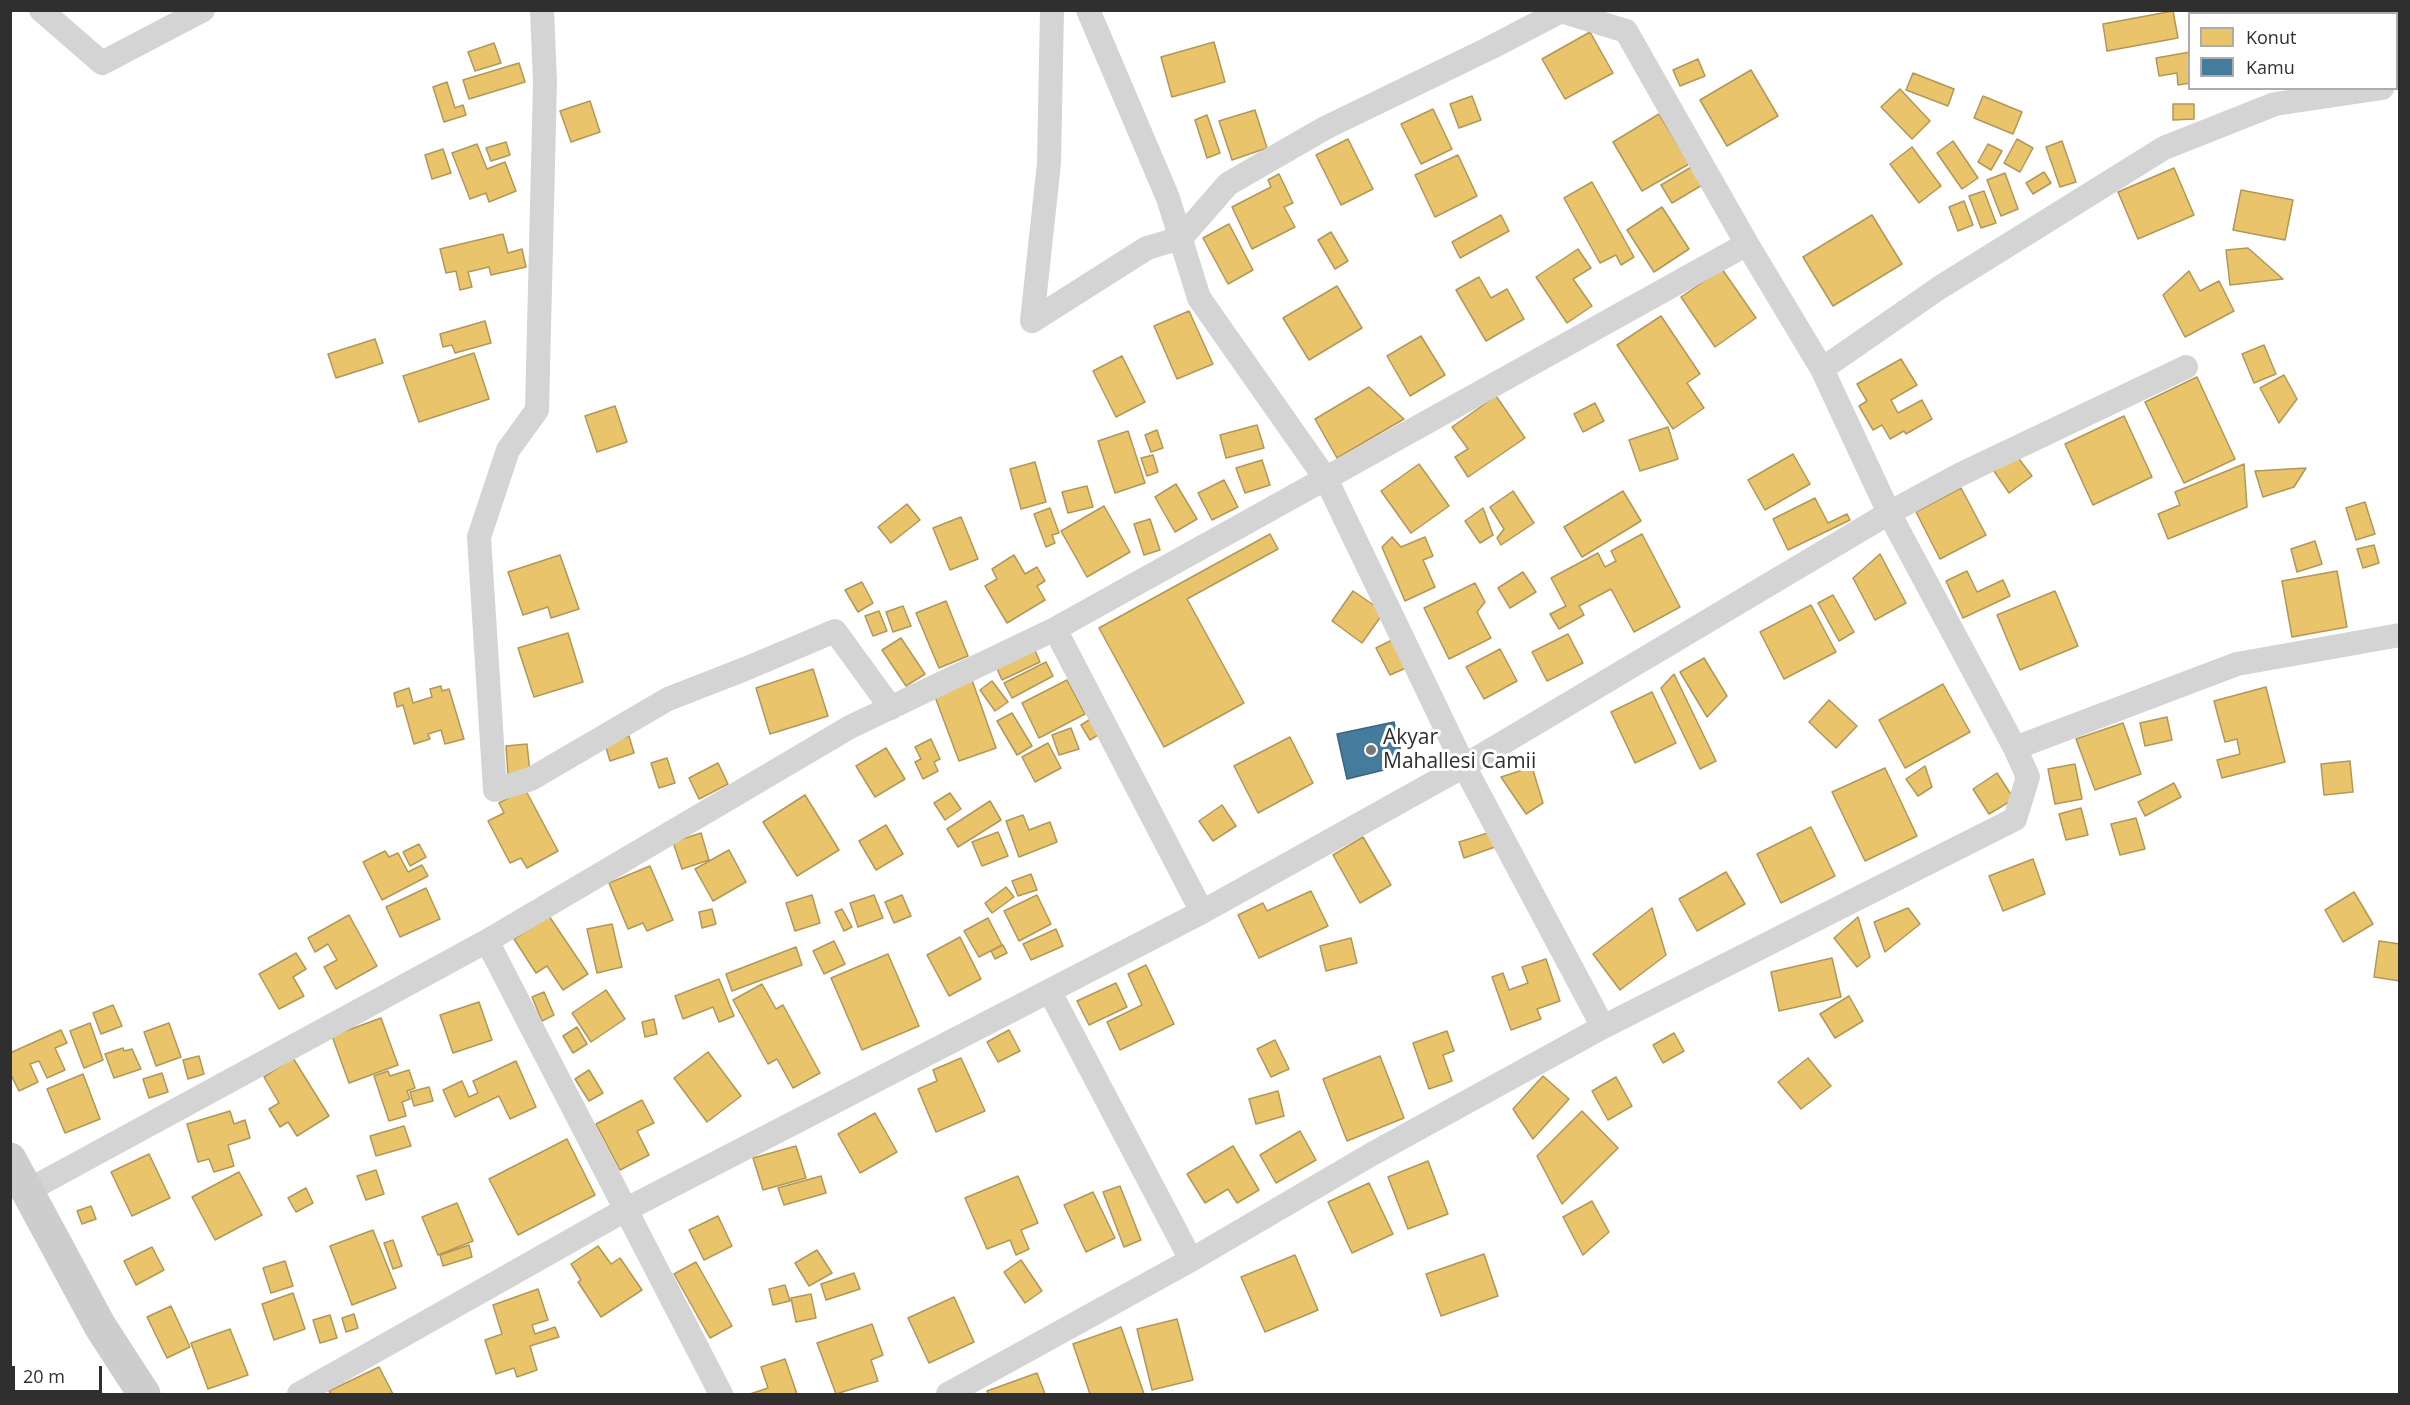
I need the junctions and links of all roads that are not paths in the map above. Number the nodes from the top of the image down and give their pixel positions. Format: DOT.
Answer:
graph roads {
  1 [pos="41,10"];
  2 [pos="203,10"];
  3 [pos="542,10"];
  4 [pos="1052,10"];
  5 [pos="1088,10"];
  6 [pos="2369,90"];
  7 [pos="1181,238"];
  8 [pos="1747,244"];
  9 [pos="2186,367"];
  10 [pos="1822,369"];
  11 [pos="1326,479"];
  12 [pos="1889,513"];
  13 [pos="1055,628"];
  14 [pos="2400,634"];
  15 [pos="891,708"];
  16 [pos="2015,748"];
  17 [pos="1464,766"];
  18 [pos="1202,912"];
  19 [pos="487,941"];
  20 [pos="1050,992"];
  21 [pos="1603,1027"];
  22 [pos="10,1135"];
  23 [pos="10,1159"];
  24 [pos="32,1188"];
  25 [pos="625,1210"];
  26 [pos="1191,1260"];
  27 [pos="144,1395"];
  28 [pos="299,1395"];
  29 [pos="721,1395"];
  30 [pos="948,1395"];
  1 -- 2 [label="street"];
  3 -- 15 [label="street"];
  4 -- 7 [label="street"];
  5 -- 7 [label="street"];
  6 -- 10 [label="street"];
  7 -- 8 [label="street"];
  7 -- 11 [label="street"];
  8 -- 10 [label="street"];
  8 -- 11 [label="street"];
  9 -- 12 [label="street"];
  10 -- 12 [label="street"];
  11 -- 13 [label="street"];
  11 -- 17 [label="street"];
  12 -- 16 [label="street"];
  12 -- 17 [label="street"];
  13 -- 15 [label="street"];
  13 -- 18 [label="street"];
  14 -- 16 [label="street"];
  15 -- 19 [label="street"];
  16 -- 21 [label="street"];
  17 -- 18 [label="street"];
  17 -- 21 [label="street"];
  18 -- 20 [label="street"];
  19 -- 24 [label="street"];
  19 -- 25 [label="street"];
  20 -- 25 [label="street"];
  20 -- 26 [label="street"];
  21 -- 26 [label="street"];
  22 -- 24 [label="main road"];
  23 -- 24 [label="main road"];
  24 -- 27 [label="main road"];
  25 -- 28 [label="street"];
  25 -- 29 [label="street"];
  26 -- 30 [label="street"];
}
